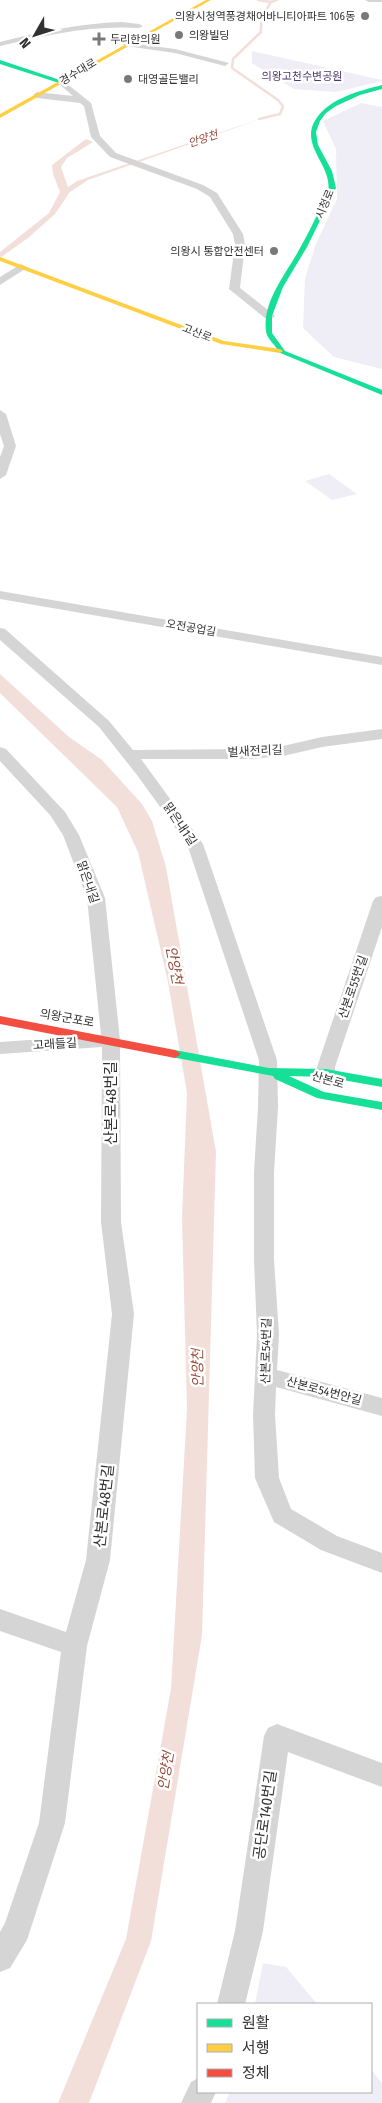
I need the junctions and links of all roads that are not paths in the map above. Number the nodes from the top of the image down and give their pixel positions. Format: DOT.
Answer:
graph roads {
  1 [pos="369,0"];
  2 [pos="382,0"];
  3 [pos="201,1"];
  4 [pos="139,26"];
  5 [pos="0,44"];
  6 [pos="126,44"];
  7 [pos="0,62"];
  8 [pos="225,63"];
  9 [pos="46,77"];
  10 [pos="61,82"];
  11 [pos="382,87"];
  12 [pos="37,95"];
  13 [pos="8,98"];
  14 [pos="81,100"];
  15 [pos="0,116"];
  16 [pos="0,259"];
  17 [pos="17,266"];
  18 [pos="0,282"];
  19 [pos="236,293"];
  20 [pos="278,294"];
  21 [pos="250,300"];
  22 [pos="269,316"];
  23 [pos="269,333"];
  24 [pos="223,343"];
  25 [pos="282,351"];
  26 [pos="273,362"];
  27 [pos="290,368"];
  28 [pos="330,373"];
  29 [pos="382,393"];
  30 [pos="0,414"];
  31 [pos="0,475"];
  32 [pos="0,595"];
  33 [pos="0,632"];
  34 [pos="382,661"];
  35 [pos="382,734"];
  36 [pos="0,752"];
  37 [pos="128,756"];
  38 [pos="382,901"];
  39 [pos="0,1020"];
  40 [pos="120,1042"];
  41 [pos="0,1048"];
  42 [pos="261,1070"];
  43 [pos="326,1073"];
  44 [pos="382,1083"];
  45 [pos="382,1106"];
  46 [pos="266,1376"];
  47 [pos="382,1407"];
  48 [pos="382,1563"];
  49 [pos="0,1620"];
  50 [pos="75,1646"];
  51 [pos="382,1775"];
  52 [pos="0,1958"];
  53 [pos="231,2003"];
  1 -- 2 [label="street"];
  3 -- 4 [label="street, 경수대로"];
  3 -- 6 [label="street, 경수대로"];
  4 -- 5 [label="street"];
  4 -- 9 [label="street, 경수대로"];
  6 -- 8 [label="street"];
  6 -- 10 [label="street, 경수대로"];
  7 -- 9 [label="street"];
  9 -- 10 [label="street"];
  9 -- 13 [label="street, 경수대로"];
  10 -- 12 [label="street, 경수대로"];
  10 -- 14 [label="street"];
  11 -- 20 [label="street, 시청로"];
  12 -- 14 [label="street"];
  12 -- 15 [label="street, 경수대로"];
  14 -- 19 [label="street"];
  16 -- 17 [label="street, 고산로"];
  17 -- 18 [label="street"];
  17 -- 24 [label="street, 고산로"];
  19 -- 21 [label="street"];
  19 -- 23 [label="street"];
  20 -- 21 [label="street"];
  20 -- 22 [label="street, 시청로"];
  21 -- 22 [label="street"];
  22 -- 23 [label="street, 시청로"];
  23 -- 24 [label="street"];
  23 -- 25 [label="street"];
  24 -- 25 [label="street, 고산로"];
  24 -- 26 [label="street"];
  25 -- 28 [label="street, 고산로"];
  27 -- 28 [label="street"];
  28 -- 29 [label="street, 고산로"];
  30 -- 31 [label="street"];
  32 -- 34 [label="street, 오전공업길"];
  33 -- 37 [label="street, 맑은내1길"];
  35 -- 37 [label="street, 벌새전리길"];
  36 -- 40 [label="street, 맑은내길"];
  37 -- 42 [label="street, 맑은내1길"];
  38 -- 43 [label="street, 산본로55번길"];
  39 -- 40 [label="street, 의왕군포로"];
  40 -- 41 [label="street, 고래들길"];
  40 -- 42 [label="street, 의왕군포로"];
  40 -- 50 [label="street, 산본로48번길"];
  42 -- 43 [label="street, 산본로"];
  42 -- 45 [label="street, 산본로"];
  42 -- 46 [label="street, 산본로54번길"];
  43 -- 44 [label="street, 산본로"];
  46 -- 47 [label="street, 산본로54번안길"];
  46 -- 48 [label="street, 산본로54번길"];
  49 -- 50 [label="street"];
  50 -- 52 [label="street, 산본로48번길"];
  51 -- 53 [label="street, 공단로140번길"];
}
